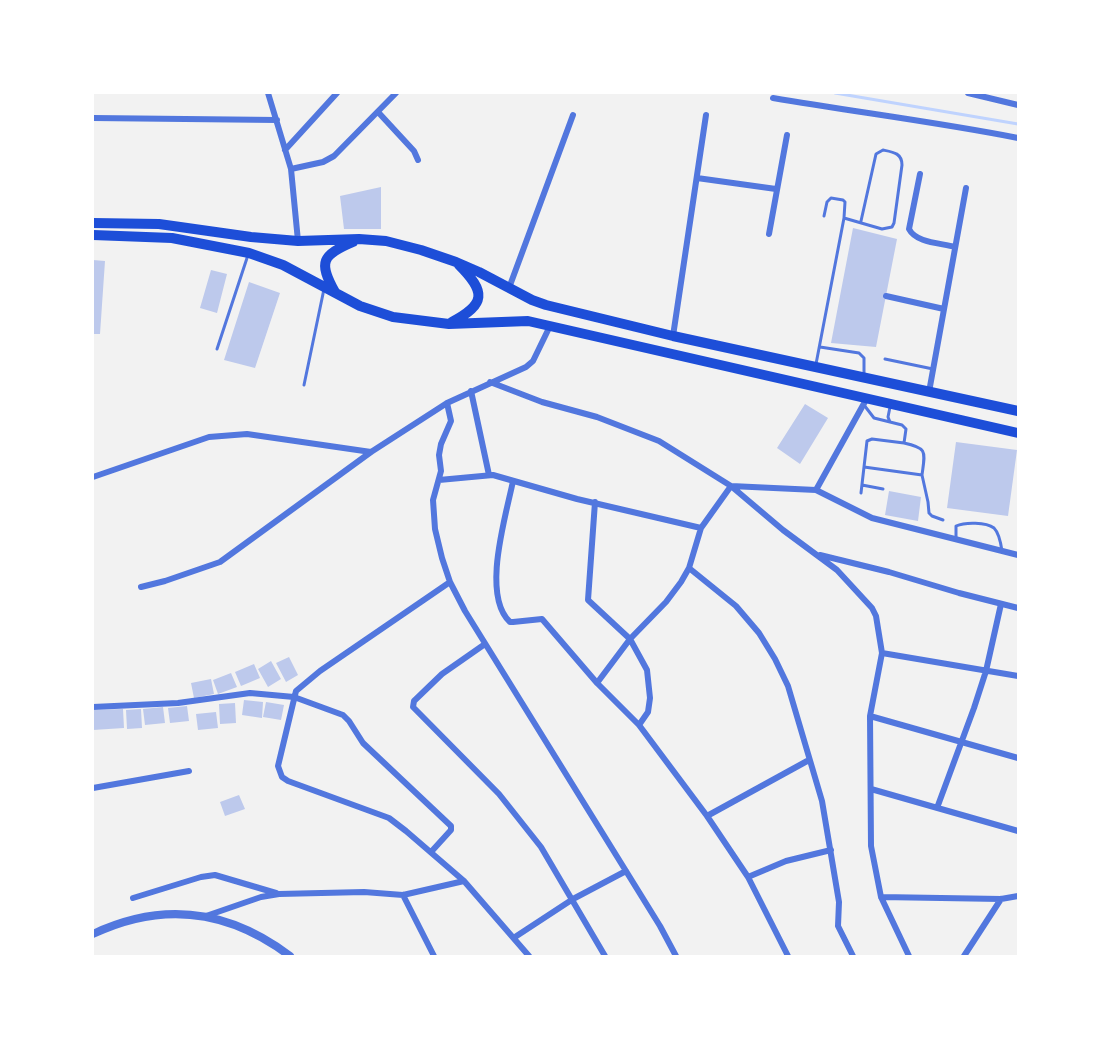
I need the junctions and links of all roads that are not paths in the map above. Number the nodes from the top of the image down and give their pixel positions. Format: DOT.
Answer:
graph roads {
  1 [pos="268,93"];
  2 [pos="337,93"];
  3 [pos="396,93"];
  4 [pos="968,93"];
  5 [pos="1007,93"];
  6 [pos="773,98"];
  7 [pos="1004,100"];
  8 [pos="1018,105"];
  9 [pos="378,112"];
  10 [pos="573,115"];
  11 [pos="705,115"];
  12 [pos="93,118"];
  13 [pos="277,120"];
  14 [pos="788,135"];
  15 [pos="1018,138"];
  16 [pos="285,150"];
  17 [pos="418,160"];
  18 [pos="291,169"];
  19 [pos="920,174"];
  20 [pos="697,178"];
  21 [pos="966,188"];
  22 [pos="776,189"];
  23 [pos="824,216"];
  24 [pos="844,218"];
  25 [pos="861,221"];
  26 [pos="93,223"];
  27 [pos="769,234"];
  28 [pos="93,235"];
  29 [pos="359,239"];
  30 [pos="298,241"];
  31 [pos="955,247"];
  32 [pos="249,253"];
  33 [pos="456,262"];
  34 [pos="324,287"];
  35 [pos="509,289"];
  36 [pos="335,293"];
  37 [pos="886,296"];
  38 [pos="944,309"];
  39 [pos="449,324"];
  40 [pos="550,326"];
  41 [pos="673,336"];
  42 [pos="820,347"];
  43 [pos="217,349"];
  44 [pos="885,359"];
  45 [pos="816,367"];
  46 [pos="933,369"];
  47 [pos="864,378"];
  48 [pos="490,382"];
  49 [pos="304,385"];
  50 [pos="471,391"];
  51 [pos="929,392"];
  52 [pos="866,401"];
  53 [pos="447,403"];
  54 [pos="892,404"];
  55 [pos="1018,411"];
  56 [pos="890,422"];
  57 [pos="1018,433"];
  58 [pos="904,443"];
  59 [pos="371,452"];
  60 [pos="864,467"];
  61 [pos="489,475"];
  62 [pos="921,475"];
  63 [pos="93,477"];
  64 [pos="438,480"];
  65 [pos="513,481"];
  66 [pos="862,485"];
  67 [pos="732,486"];
  68 [pos="883,489"];
  69 [pos="816,490"];
  70 [pos="861,493"];
  71 [pos="595,502"];
  72 [pos="943,520"];
  73 [pos="701,528"];
  74 [pos="956,539"];
  75 [pos="1002,551"];
  76 [pos="814,553"];
  77 [pos="1018,555"];
  78 [pos="689,568"];
  79 [pos="450,582"];
  80 [pos="141,586"];
  81 [pos="1001,604"];
  82 [pos="1018,608"];
  83 [pos="630,639"];
  84 [pos="485,644"];
  85 [pos="882,653"];
  86 [pos="986,671"];
  87 [pos="1018,676"];
  88 [pos="597,682"];
  89 [pos="294,697"];
  90 [pos="93,707"];
  91 [pos="870,716"];
  92 [pos="639,725"];
  93 [pos="962,742"];
  94 [pos="1018,758"];
  95 [pos="809,760"];
  96 [pos="189,771"];
  97 [pos="93,788"];
  98 [pos="871,789"];
  99 [pos="937,808"];
  100 [pos="707,816"];
  101 [pos="1018,831"];
  102 [pos="831,850"];
  103 [pos="431,852"];
  104 [pos="626,871"];
  105 [pos="748,878"];
  106 [pos="465,881"];
  107 [pos="279,894"];
  108 [pos="403,895"];
  109 [pos="1018,896"];
  110 [pos="881,897"];
  111 [pos="134,898"];
  112 [pos="573,899"];
  113 [pos="1001,899"];
  114 [pos="206,916"];
  115 [pos="93,934"];
  116 [pos="514,937"];
  117 [pos="290,956"];
  118 [pos="434,956"];
  119 [pos="529,956"];
  120 [pos="606,956"];
  121 [pos="676,956"];
  122 [pos="788,956"];
  123 [pos="853,956"];
  124 [pos="909,956"];
  125 [pos="964,956"];
  1 -- 13 [label="street"];
  2 -- 16 [label="street"];
  3 -- 9 [label="street"];
  4 -- 7 [label="street"];
  5 -- 7 [label="street"];
  6 -- 15 [label="street"];
  7 -- 8 [label="street"];
  9 -- 17 [label="street"];
  9 -- 18 [label="street"];
  10 -- 35 [label="street"];
  11 -- 20 [label="street"];
  12 -- 13 [label="street"];
  13 -- 16 [label="street"];
  14 -- 22 [label="street"];
  16 -- 18 [label="street"];
  18 -- 30 [label="street"];
  19 -- 31 [label="street"];
  20 -- 22 [label="street"];
  20 -- 41 [label="street"];
  21 -- 31 [label="street"];
  22 -- 27 [label="street"];
  23 -- 24 [label="lane"];
  24 -- 25 [label="lane"];
  24 -- 42 [label="lane"];
  25 -- 25 [label="lane"];
  26 -- 30 [label="main road"];
  28 -- 32 [label="main road"];
  29 -- 30 [label="main road"];
  29 -- 33 [label="main road"];
  29 -- 36 [label="main road"];
  31 -- 38 [label="street"];
  32 -- 34 [label="main road"];
  32 -- 43 [label="lane"];
  33 -- 35 [label="main road"];
  33 -- 39 [label="main road"];
  34 -- 36 [label="main road"];
  34 -- 49 [label="lane"];
  35 -- 41 [label="main road"];
  36 -- 39 [label="main road"];
  37 -- 38 [label="street"];
  38 -- 46 [label="street"];
  39 -- 40 [label="main road"];
  40 -- 48 [label="street"];
  40 -- 52 [label="main road"];
  41 -- 45 [label="main road"];
  42 -- 45 [label="lane"];
  42 -- 47 [label="lane"];
  44 -- 46 [label="lane"];
  45 -- 47 [label="main road"];
  46 -- 51 [label="street"];
  47 -- 51 [label="main road"];
  48 -- 50 [label="street"];
  48 -- 67 [label="street"];
  50 -- 53 [label="street"];
  50 -- 61 [label="street"];
  51 -- 55 [label="main road"];
  52 -- 54 [label="main road"];
  52 -- 56 [label="lane"];
  52 -- 69 [label="street"];
  53 -- 59 [label="street"];
  53 -- 64 [label="street"];
  54 -- 56 [label="lane"];
  54 -- 57 [label="main road"];
  56 -- 58 [label="lane"];
  58 -- 60 [label="lane"];
  58 -- 62 [label="lane"];
  59 -- 63 [label="street"];
  59 -- 80 [label="street"];
  60 -- 62 [label="lane"];
  60 -- 66 [label="lane"];
  61 -- 64 [label="street"];
  61 -- 65 [label="street"];
  62 -- 72 [label="lane"];
  64 -- 79 [label="street"];
  65 -- 71 [label="street"];
  65 -- 88 [label="street"];
  66 -- 68 [label="lane"];
  66 -- 70 [label="lane"];
  67 -- 69 [label="street"];
  67 -- 73 [label="street"];
  67 -- 76 [label="street"];
  69 -- 74 [label="street"];
  71 -- 73 [label="street"];
  71 -- 83 [label="street"];
  73 -- 78 [label="street"];
  74 -- 75 [label="street"];
  74 -- 75 [label="lane"];
  75 -- 77 [label="street"];
  76 -- 81 [label="street"];
  76 -- 85 [label="street"];
  78 -- 83 [label="street"];
  78 -- 95 [label="street"];
  79 -- 84 [label="street"];
  79 -- 89 [label="street"];
  81 -- 82 [label="street"];
  81 -- 86 [label="street"];
  83 -- 88 [label="street"];
  83 -- 92 [label="street"];
  84 -- 104 [label="street"];
  84 -- 112 [label="street"];
  85 -- 86 [label="street"];
  85 -- 91 [label="street"];
  86 -- 87 [label="street"];
  86 -- 93 [label="street"];
  88 -- 92 [label="street"];
  89 -- 90 [label="street"];
  89 -- 103 [label="street"];
  89 -- 103 [label="street"];
  91 -- 93 [label="street"];
  91 -- 98 [label="street"];
  92 -- 100 [label="street"];
  93 -- 94 [label="street"];
  93 -- 99 [label="street"];
  95 -- 100 [label="street"];
  95 -- 102 [label="street"];
  96 -- 97 [label="street"];
  98 -- 99 [label="street"];
  98 -- 110 [label="street"];
  99 -- 101 [label="street"];
  100 -- 105 [label="street"];
  102 -- 105 [label="street"];
  102 -- 123 [label="street"];
  103 -- 106 [label="street"];
  104 -- 112 [label="street"];
  104 -- 121 [label="street"];
  105 -- 122 [label="street"];
  106 -- 108 [label="street"];
  106 -- 116 [label="street"];
  107 -- 108 [label="street"];
  107 -- 111 [label="street"];
  107 -- 114 [label="street"];
  108 -- 118 [label="street"];
  109 -- 113 [label="street"];
  110 -- 113 [label="street"];
  110 -- 124 [label="street"];
  112 -- 116 [label="street"];
  112 -- 120 [label="street"];
  113 -- 125 [label="street"];
  114 -- 115 [label="street"];
  114 -- 117 [label="street"];
  116 -- 119 [label="street"];
}
